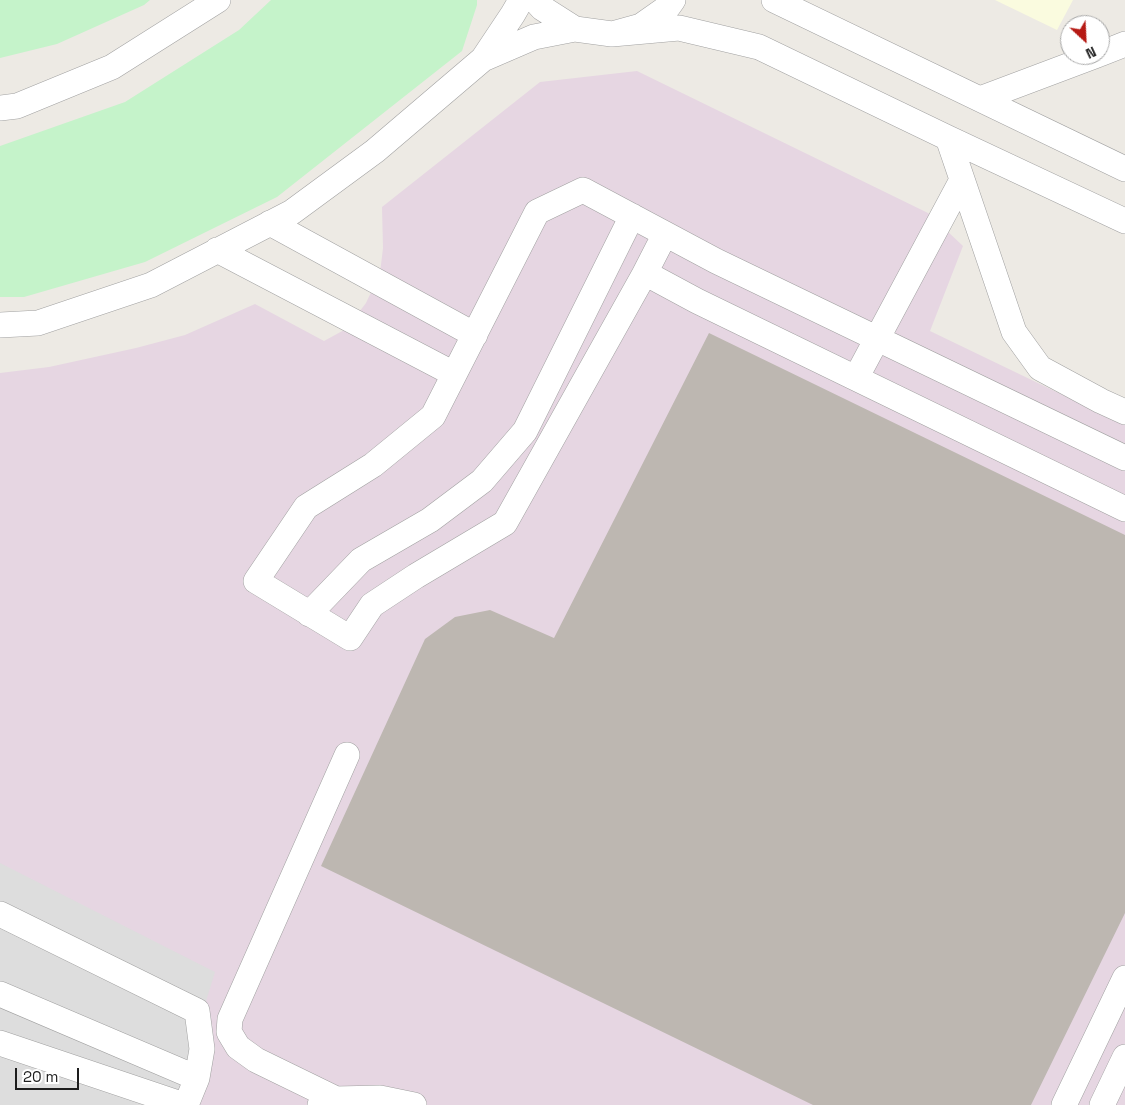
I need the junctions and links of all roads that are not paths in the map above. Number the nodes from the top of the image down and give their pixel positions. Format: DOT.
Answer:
graph roads {
  1 [pos="218,0"];
  2 [pos="521,0"];
  3 [pos="536,0"];
  4 [pos="673,0"];
  5 [pos="774,0"];
  6 [pos="575,29"];
  7 [pos="612,34"];
  8 [pos="1125,44"];
  9 [pos="1110,50"];
  10 [pos="483,58"];
  11 [pos="1070,65"];
  12 [pos="980,99"];
  13 [pos="0,108"];
  14 [pos="948,138"];
  15 [pos="1125,169"];
  16 [pos="962,180"];
  17 [pos="632,216"];
  18 [pos="1125,221"];
  19 [pos="270,223"];
  20 [pos="665,234"];
  21 [pos="217,250"];
  22 [pos="645,273"];
  23 [pos="0,325"];
  24 [pos="475,335"];
  25 [pos="877,338"];
  26 [pos="454,374"];
  27 [pos="856,378"];
  28 [pos="1125,412"];
  29 [pos="1125,458"];
  30 [pos="1125,509"];
  31 [pos="309,614"];
  32 [pos="347,755"];
  33 [pos="0,914"];
  34 [pos="1125,978"];
  35 [pos="0,994"];
  36 [pos="0,1043"];
  37 [pos="1125,1057"];
  38 [pos="197,1078"];
  39 [pos="328,1102"];
  40 [pos="185,1105"];
  41 [pos="414,1105"];
  42 [pos="1064,1105"];
  43 [pos="1102,1105"];
  1 -- 13 [label="street"];
  2 -- 10 [label="street"];
  3 -- 6 [label="street"];
  4 -- 7 [label="street"];
  5 -- 12 [label="street"];
  6 -- 7 [label="street"];
  6 -- 10 [label="street"];
  7 -- 14 [label="street"];
  8 -- 9 [label="street"];
  10 -- 19 [label="street"];
  11 -- 12 [label="street"];
  12 -- 15 [label="street"];
  14 -- 16 [label="street"];
  14 -- 18 [label="street"];
  16 -- 25 [label="street"];
  16 -- 28 [label="street"];
  17 -- 20 [label="street"];
  17 -- 24 [label="street"];
  17 -- 31 [label="street"];
  19 -- 21 [label="street"];
  19 -- 24 [label="street"];
  20 -- 22 [label="street"];
  20 -- 25 [label="street"];
  21 -- 23 [label="street"];
  21 -- 26 [label="street"];
  22 -- 27 [label="street"];
  22 -- 31 [label="street"];
  24 -- 26 [label="street"];
  25 -- 27 [label="street"];
  25 -- 29 [label="street"];
  26 -- 31 [label="street"];
  27 -- 30 [label="street"];
  32 -- 39 [label="street"];
  33 -- 38 [label="street"];
  34 -- 42 [label="street"];
  35 -- 38 [label="street"];
  36 -- 40 [label="street"];
  37 -- 43 [label="street"];
  38 -- 40 [label="street"];
  39 -- 41 [label="street"];
}
